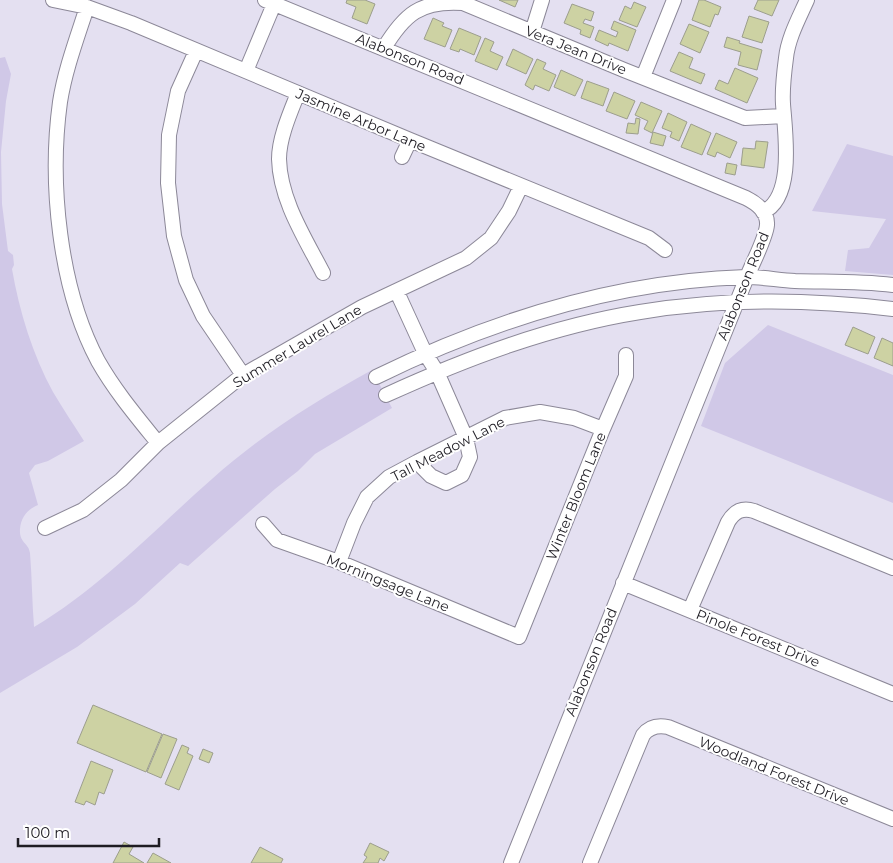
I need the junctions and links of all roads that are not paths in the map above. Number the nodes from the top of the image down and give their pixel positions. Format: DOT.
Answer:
graph roads {
  1 [pos="53,0"];
  2 [pos="542,0"];
  3 [pos="674,0"];
  4 [pos="807,0"];
  5 [pos="270,2"];
  6 [pos="87,7"];
  7 [pos="532,32"];
  8 [pos="384,48"];
  9 [pos="196,51"];
  10 [pos="246,71"];
  11 [pos="643,77"];
  12 [pos="298,93"];
  13 [pos="784,116"];
  14 [pos="410,140"];
  15 [pos="402,157"];
  16 [pos="521,186"];
  17 [pos="763,212"];
  18 [pos="665,250"];
  19 [pos="323,273"];
  20 [pos="747,277"];
  21 [pos="893,285"];
  22 [pos="397,292"];
  23 [pos="736,303"];
  24 [pos="893,309"];
  25 [pos="425,353"];
  26 [pos="626,355"];
  27 [pos="437,372"];
  28 [pos="243,375"];
  29 [pos="376,377"];
  30 [pos="386,395"];
  31 [pos="603,429"];
  32 [pos="466,438"];
  33 [pos="158,443"];
  34 [pos="416,462"];
  35 [pos="263,524"];
  36 [pos="45,528"];
  37 [pos="339,562"];
  38 [pos="893,568"];
  39 [pos="623,583"];
  40 [pos="690,610"];
  41 [pos="519,636"];
  42 [pos="893,694"];
  43 [pos="893,819"];
  44 [pos="511,863"];
  45 [pos="590,863"];
  1 -- 6 [label="street, Jasmine Arbor Lane"];
  2 -- 7 [label="street"];
  3 -- 11 [label="street"];
  4 -- 13 [label="street"];
  5 -- 8 [label="street, Alabonson Road"];
  5 -- 10 [label="street"];
  6 -- 9 [label="street, Jasmine Arbor Lane"];
  6 -- 33 [label="street"];
  7 -- 8 [label="street, Vera Jean Drive"];
  7 -- 11 [label="street, Vera Jean Drive"];
  8 -- 17 [label="street, Alabonson Road"];
  9 -- 10 [label="street, Jasmine Arbor Lane"];
  9 -- 28 [label="street"];
  10 -- 12 [label="street, Jasmine Arbor Lane"];
  11 -- 13 [label="street, Vera Jean Drive"];
  12 -- 14 [label="street, Jasmine Arbor Lane"];
  12 -- 19 [label="street"];
  13 -- 17 [label="street"];
  14 -- 15 [label="street"];
  14 -- 16 [label="street, Jasmine Arbor Lane"];
  16 -- 18 [label="street, Jasmine Arbor Lane"];
  16 -- 22 [label="street, Summer Laurel Lane"];
  17 -- 20 [label="street, Alabonson Road"];
  20 -- 21 [label="street"];
  20 -- 23 [label="street, Alabonson Road"];
  20 -- 25 [label="street"];
  22 -- 25 [label="street"];
  22 -- 28 [label="street, Summer Laurel Lane"];
  23 -- 24 [label="street"];
  23 -- 27 [label="street"];
  23 -- 39 [label="street, Alabonson Road"];
  25 -- 27 [label="street"];
  25 -- 29 [label="street"];
  26 -- 31 [label="street, Winter Bloom Lane"];
  27 -- 30 [label="street"];
  27 -- 32 [label="street"];
  28 -- 33 [label="street, Summer Laurel Lane"];
  31 -- 32 [label="street, Tall Meadow Lane"];
  31 -- 41 [label="street, Winter Bloom Lane"];
  32 -- 34 [label="street, Tall Meadow Lane"];
  32 -- 34 [label="street"];
  33 -- 36 [label="street, Summer Laurel Lane"];
  34 -- 37 [label="street, Tall Meadow Lane"];
  35 -- 37 [label="street, Morningsage Lane"];
  37 -- 41 [label="street, Morningsage Lane"];
  38 -- 40 [label="street"];
  39 -- 40 [label="street, Pinole Forest Drive"];
  39 -- 44 [label="street, Alabonson Road"];
  40 -- 42 [label="street, Pinole Forest Drive"];
  43 -- 45 [label="street, Woodland Forest Drive"];
}
